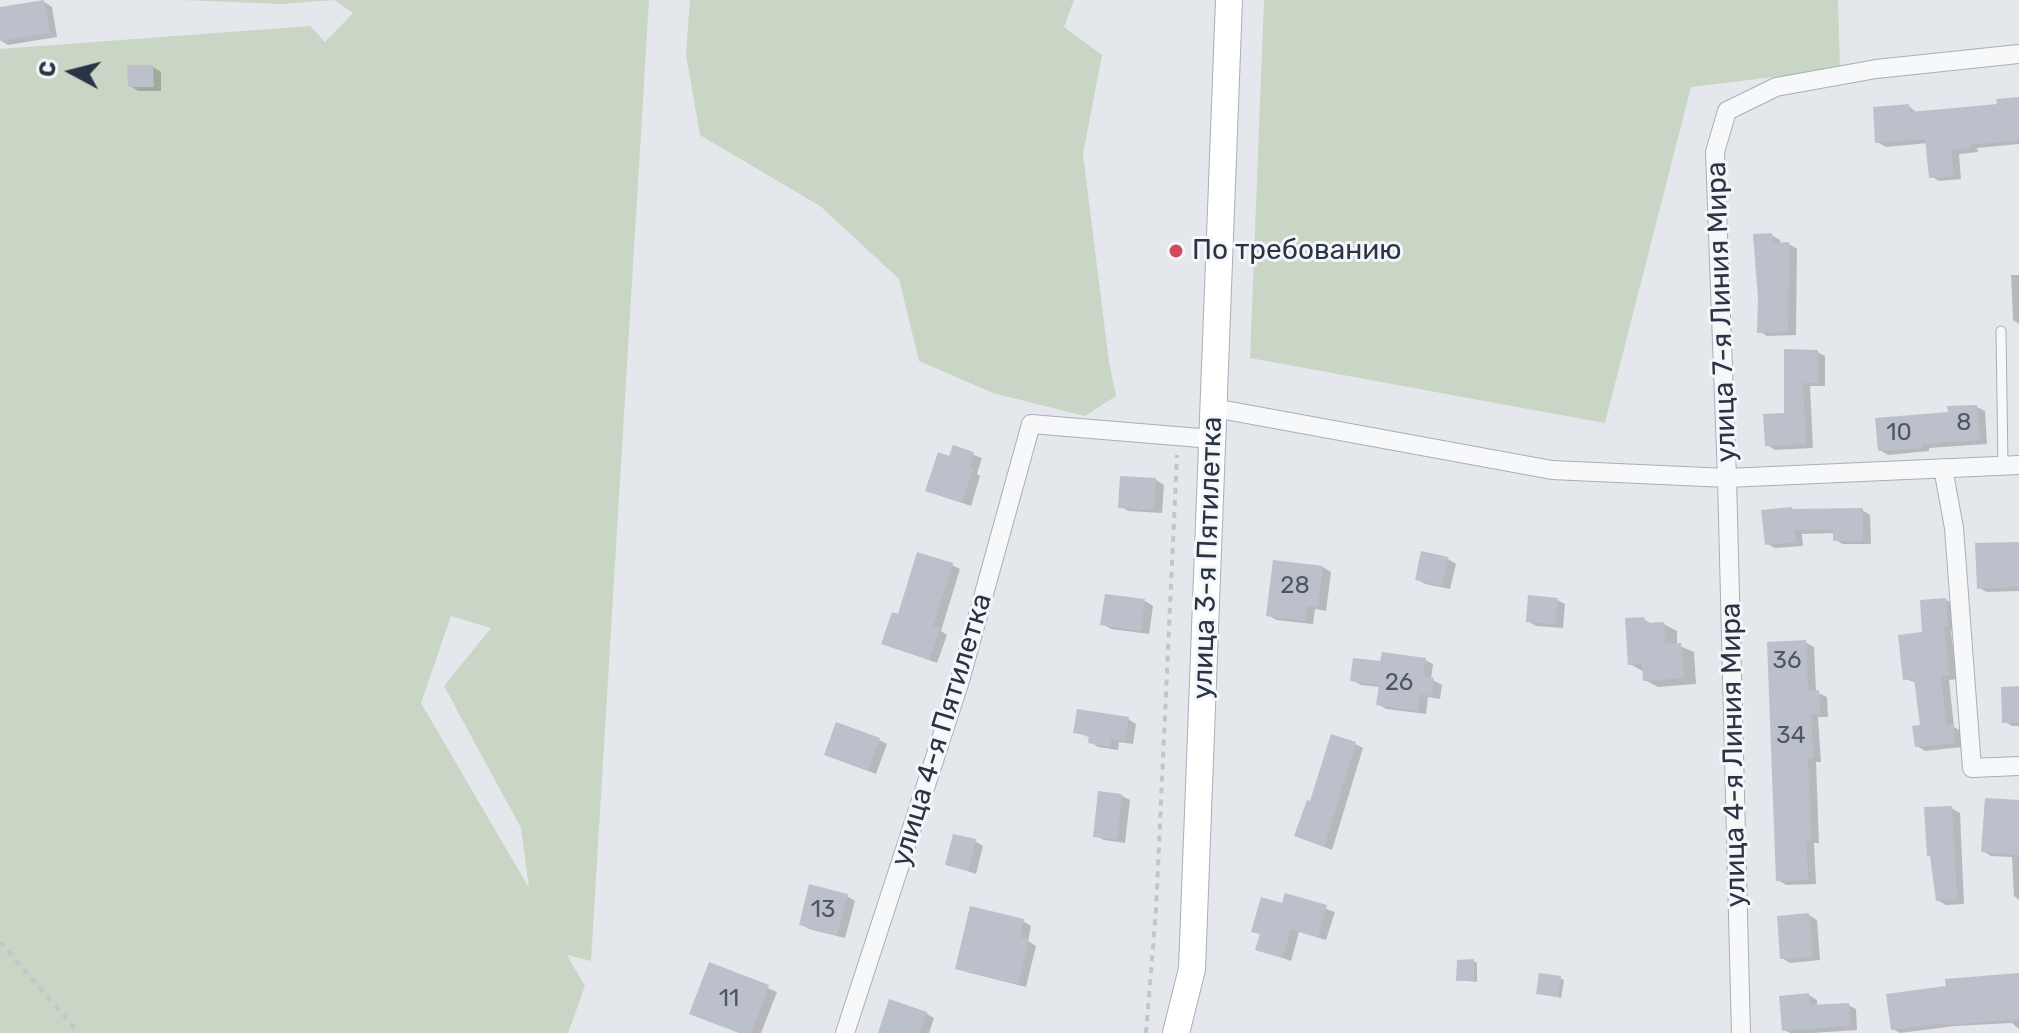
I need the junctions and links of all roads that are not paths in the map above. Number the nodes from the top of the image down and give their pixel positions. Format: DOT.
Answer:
graph roads {
  1 [pos="1229,0"];
  2 [pos="2019,54"];
  3 [pos="2001,331"];
  4 [pos="1214,408"];
  5 [pos="1212,439"];
  6 [pos="2011,466"];
  7 [pos="1943,468"];
  8 [pos="1727,478"];
  9 [pos="2019,766"];
  10 [pos="845,1033"];
  11 [pos="1176,1033"];
  12 [pos="1741,1033"];
  1 -- 4 [label="main road, улица 3-я Пятилетка"];
  2 -- 8 [label="street, улица 7-я Линия Мира"];
  3 -- 6 [label="lane"];
  4 -- 5 [label="main road, улица 3-я Пятилетка"];
  4 -- 8 [label="street"];
  5 -- 10 [label="street, улица 4-я Пятилетка"];
  5 -- 11 [label="main road, улица 3-я Пятилетка"];
  6 -- 7 [label="street"];
  7 -- 8 [label="street"];
  7 -- 9 [label="street"];
  8 -- 12 [label="street, улица 4-я Линия Мира"];
}
